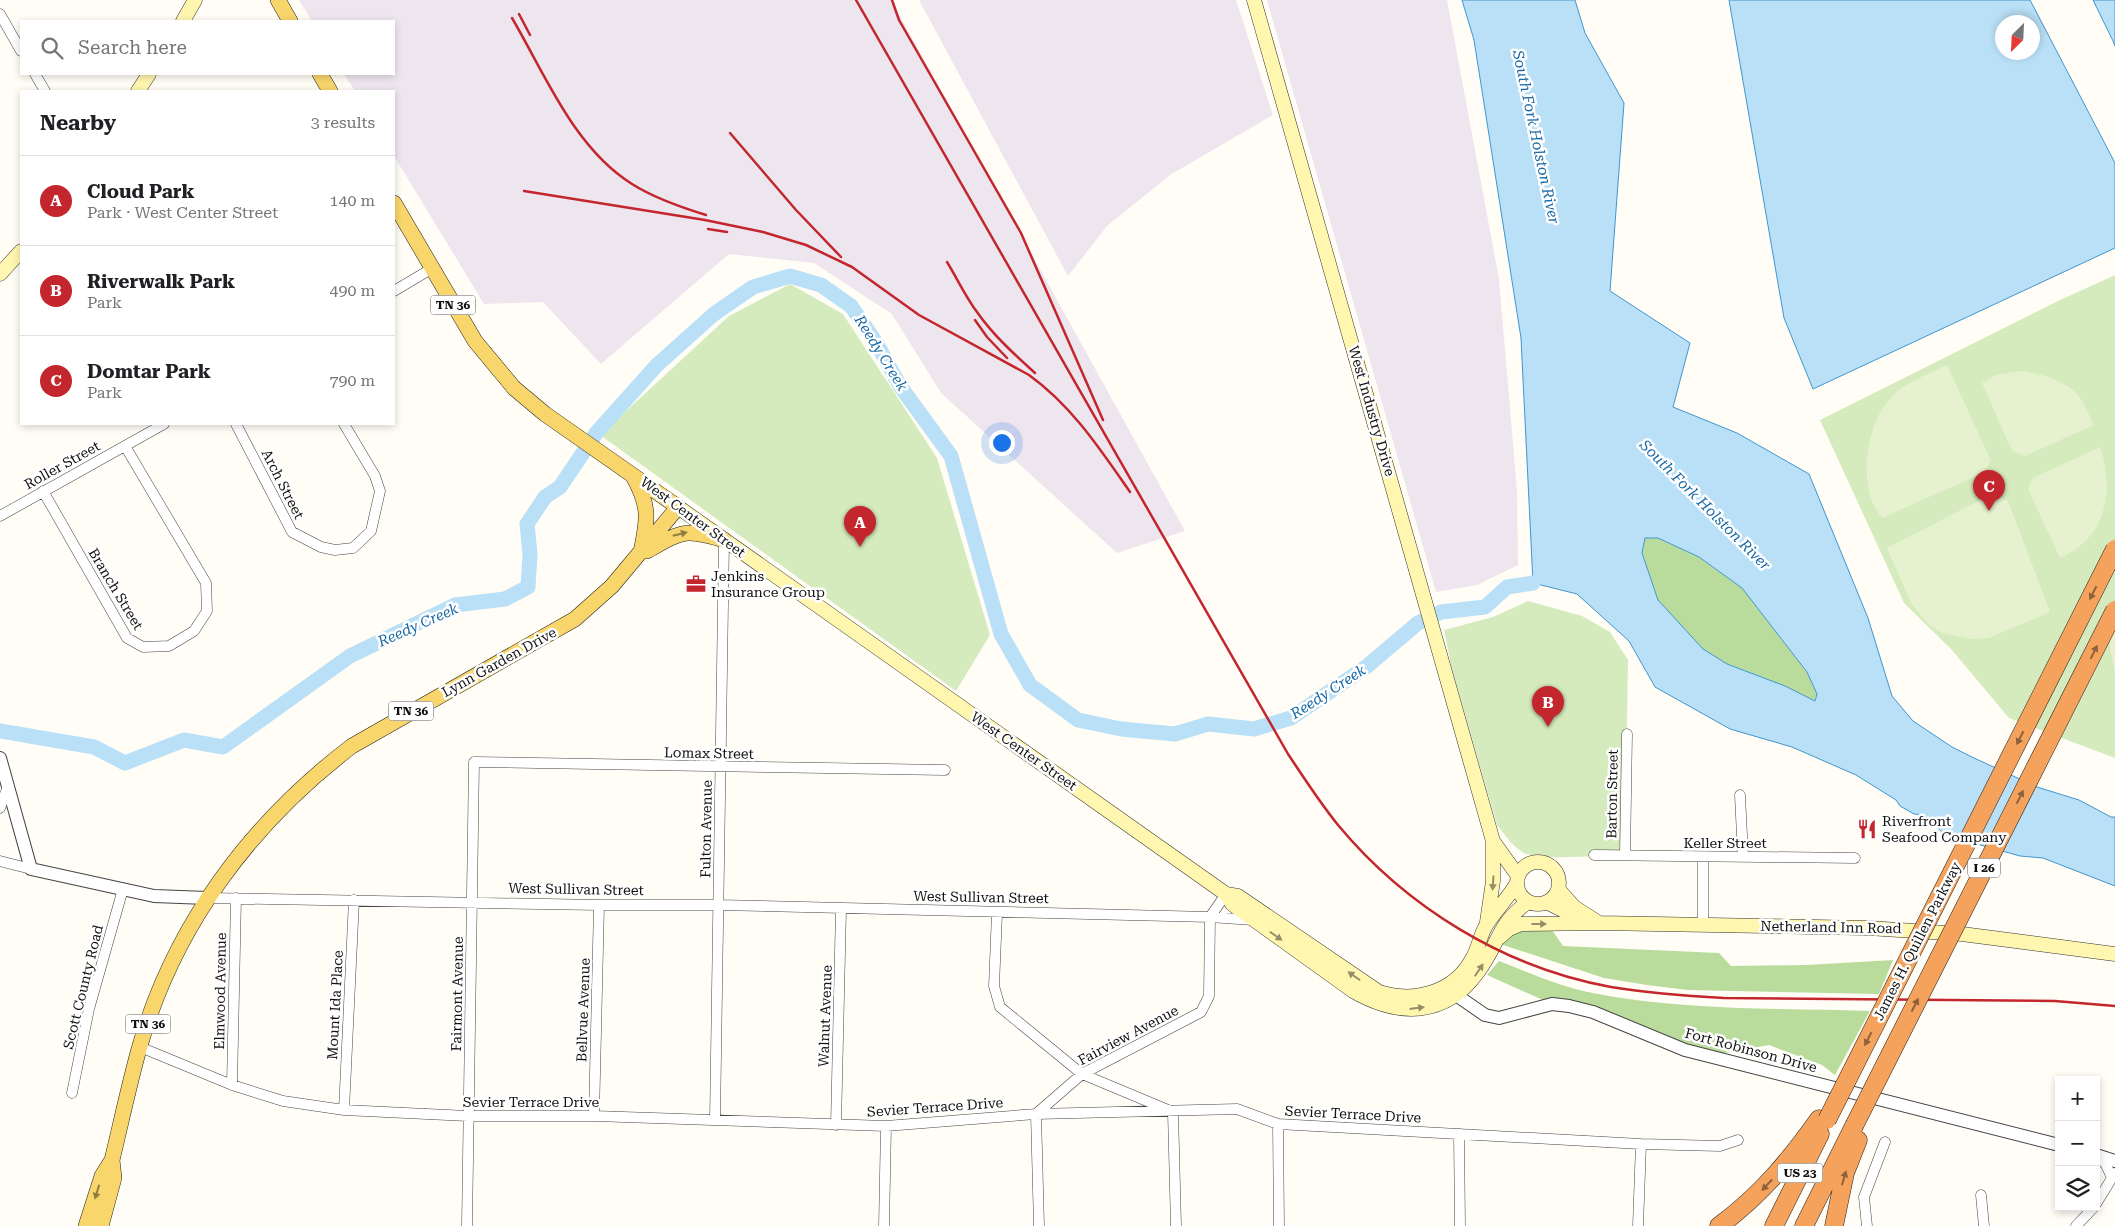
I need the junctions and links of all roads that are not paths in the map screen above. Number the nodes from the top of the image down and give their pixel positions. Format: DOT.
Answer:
graph roads {
  1 [pos="278,0"];
  2 [pos="1254,0"];
  3 [pos="193,1"];
  4 [pos="0,14"];
  5 [pos="184,20"];
  6 [pos="289,20"];
  7 [pos="20,49"];
  8 [pos="36,75"];
  9 [pos="148,75"];
  10 [pos="321,75"];
  11 [pos="44,90"];
  12 [pos="139,90"];
  13 [pos="329,90"];
  14 [pos="395,205"];
  15 [pos="20,252"];
  16 [pos="431,269"];
  17 [pos="0,274"];
  18 [pos="395,290"];
  19 [pos="162,425"];
  20 [pos="237,425"];
  21 [pos="345,425"];
  22 [pos="125,446"];
  23 [pos="630,472"];
  24 [pos="43,491"];
  25 [pos="678,507"];
  26 [pos="0,516"];
  27 [pos="724,540"];
  28 [pos="2115,549"];
  29 [pos="640,556"];
  30 [pos="2115,610"];
  31 [pos="1627,734"];
  32 [pos="0,758"];
  33 [pos="474,762"];
  34 [pos="721,767"];
  35 [pos="945,770"];
  36 [pos="8,786"];
  37 [pos="1740,795"];
  38 [pos="0,808"];
  39 [pos="1487,822"];
  40 [pos="1493,841"];
  41 [pos="1594,855"];
  42 [pos="1625,855"];
  43 [pos="1703,856"];
  44 [pos="1743,856"];
  45 [pos="1855,858"];
  46 [pos="0,861"];
  47 [pos="1532,864"];
  48 [pos="32,869"];
  49 [pos="1517,880"];
  50 [pos="123,889"];
  51 [pos="1558,889"];
  52 [pos="1226,894"];
  53 [pos="208,898"];
  54 [pos="236,898"];
  55 [pos="354,900"];
  56 [pos="472,902"];
  57 [pos="1528,902"];
  58 [pos="1546,902"];
  59 [pos="600,905"];
  60 [pos="718,905"];
  61 [pos="841,909"];
  62 [pos="997,913"];
  63 [pos="1210,917"];
  64 [pos="1254,920"];
  65 [pos="1595,923"];
  66 [pos="1703,924"];
  67 [pos="1486,925"];
  68 [pos="1496,941"];
  69 [pos="2115,954"];
  70 [pos="1452,990"];
  71 [pos="140,1047"];
  72 [pos="1082,1074"];
  73 [pos="1846,1082"];
  74 [pos="232,1085"];
  75 [pos="72,1093"];
  76 [pos="344,1110"];
  77 [pos="1173,1112"];
  78 [pos="1036,1114"];
  79 [pos="468,1116"];
  80 [pos="594,1116"];
  81 [pos="715,1120"];
  82 [pos="1823,1120"];
  83 [pos="836,1124"];
  84 [pos="1278,1124"];
  85 [pos="886,1126"];
  86 [pos="1859,1127"];
  87 [pos="1459,1134"];
  88 [pos="1738,1140"];
  89 [pos="1885,1142"];
  90 [pos="1641,1144"];
  91 [pos="2055,1144"];
  92 [pos="2100,1156"];
  93 [pos="2100,1158"];
  94 [pos="112,1160"];
  95 [pos="2115,1161"];
  96 [pos="2114,1176"];
  97 [pos="1981,1195"];
  98 [pos="2100,1198"];
  99 [pos="2090,1211"];
  100 [pos="86,1226"];
  101 [pos="101,1226"];
  102 [pos="467,1226"];
  103 [pos="884,1226"];
  104 [pos="1038,1226"];
  105 [pos="1176,1226"];
  106 [pos="1280,1226"];
  107 [pos="1460,1226"];
  108 [pos="1638,1226"];
  109 [pos="1720,1226"];
  110 [pos="1774,1226"];
  111 [pos="1804,1226"];
  112 [pos="1834,1226"];
  113 [pos="1867,1226"];
  114 [pos="1984,1226"];
  115 [pos="2076,1226"];
  1 -- 6 [label="main road"];
  2 -- 39 [label="main road, West Industry Drive"];
  3 -- 5 [label="main road"];
  4 -- 7 [label="street"];
  8 -- 11 [label="street"];
  9 -- 12 [label="main road"];
  10 -- 13 [label="main road"];
  14 -- 16 [label="main road, West Center Street / TN 36"];
  15 -- 17 [label="main road"];
  16 -- 18 [label="street"];
  16 -- 23 [label="main road, West Center Street / TN 36"];
  19 -- 22 [label="street, Roller Street"];
  20 -- 21 [label="street, Arch Street"];
  22 -- 24 [label="street, Roller Street"];
  22 -- 24 [label="street, Branch Street"];
  23 -- 25 [label="main road, West Center Street / TN 36"];
  23 -- 29 [label="main road"];
  24 -- 26 [label="street, Roller Street"];
  25 -- 27 [label="main road, West Center Street"];
  25 -- 29 [label="main road, Lynn Garden Drive / TN 36"];
  29 -- 27 [label="main road, one-way"];
  27 -- 34 [label="street, Fulton Avenue"];
  27 -- 52 [label="main road, West Center Street"];
  28 -- 73 [label="highway, James H. Quillen Parkway / I 26, one-way, bridge"];
  29 -- 53 [label="main road, Lynn Garden Drive / TN 36"];
  86 -- 30 [label="highway, James H. Quillen Parkway / I 26, one-way, bridge"];
  31 -- 42 [label="street, Barton Street"];
  32 -- 36 [label="street"];
  33 -- 34 [label="street, Lomax Street"];
  33 -- 56 [label="street, Fairmont Avenue"];
  34 -- 35 [label="street, Lomax Street"];
  34 -- 60 [label="street, Fulton Avenue"];
  36 -- 38 [label="street"];
  36 -- 48 [label="street"];
  37 -- 44 [label="street"];
  39 -- 40 [label="main road, West Industry Drive"];
  39 -- 47 [label="main road, West Industry Drive"];
  40 -- 49 [label="main road, West Industry Drive"];
  40 -- 67 [label="main road, one-way"];
  41 -- 42 [label="street, Keller Street"];
  42 -- 43 [label="street, Keller Street"];
  43 -- 44 [label="street, Keller Street"];
  43 -- 66 [label="street"];
  44 -- 45 [label="street, Keller Street"];
  46 -- 48 [label="street"];
  47 -- 49 [label="main road"];
  47 -- 51 [label="main road"];
  48 -- 50 [label="street, West Sullivan Street"];
  49 -- 57 [label="main road"];
  49 -- 67 [label="main road, West Center Street"];
  50 -- 53 [label="street, West Sullivan Street"];
  50 -- 75 [label="street, Scott County Road"];
  51 -- 58 [label="main road"];
  51 -- 65 [label="main road"];
  52 -- 63 [label="street"];
  52 -- 64 [label="main road, West Center Street"];
  70 -- 52 [label="main road, West Center Street, one-way"];
  53 -- 54 [label="street, West Sullivan Street"];
  53 -- 71 [label="main road, Lynn Garden Drive / TN 36"];
  54 -- 55 [label="street, West Sullivan Street"];
  54 -- 74 [label="street, Elmwood Avenue"];
  55 -- 56 [label="street, West Sullivan Street"];
  55 -- 76 [label="street, Mount Ida Place"];
  56 -- 59 [label="street, West Sullivan Street"];
  56 -- 79 [label="street, Fairmont Avenue"];
  57 -- 58 [label="main road"];
  57 -- 68 [label="main road, West Center Street"];
  58 -- 65 [label="main road, Netherland Inn Road"];
  59 -- 60 [label="street, West Sullivan Street"];
  59 -- 80 [label="street, Bellvue Avenue"];
  60 -- 61 [label="street, West Sullivan Street"];
  60 -- 81 [label="street, Fulton Avenue"];
  61 -- 62 [label="street, West Sullivan Street"];
  61 -- 83 [label="street, Walnut Avenue"];
  62 -- 63 [label="street, West Sullivan Street"];
  62 -- 72 [label="street"];
  63 -- 64 [label="street, West Sullivan Street"];
  63 -- 72 [label="street, Fairview Avenue"];
  64 -- 70 [label="main road, West Center Street, one-way"];
  65 -- 66 [label="main road, Netherland Inn Road"];
  68 -- 65 [label="main road, one-way"];
  66 -- 69 [label="main road, Netherland Inn Road"];
  67 -- 70 [label="main road, West Center Street"];
  70 -- 68 [label="main road, West Center Street, one-way"];
  70 -- 91 [label="street, Fort Robinson Drive"];
  71 -- 74 [label="street, Sevier Terrace Drive"];
  71 -- 94 [label="main road, Lynn Garden Drive / TN 36"];
  72 -- 77 [label="street"];
  72 -- 78 [label="street, Fairview Avenue"];
  73 -- 82 [label="highway, James H. Quillen Parkway / US 23, bridge"];
  74 -- 76 [label="street, Sevier Terrace Drive"];
  76 -- 79 [label="street, Sevier Terrace Drive"];
  77 -- 78 [label="street, Sevier Terrace Drive"];
  77 -- 84 [label="street, Sevier Terrace Drive"];
  77 -- 105 [label="street"];
  78 -- 85 [label="street, Sevier Terrace Drive"];
  78 -- 104 [label="street"];
  79 -- 80 [label="street, Sevier Terrace Drive"];
  79 -- 102 [label="street, Fairmont Avenue"];
  80 -- 81 [label="street, Sevier Terrace Drive"];
  81 -- 83 [label="street, Sevier Terrace Drive"];
  82 -- 109 [label="highway, one-way"];
  82 -- 110 [label="highway, James H. Quillen Parkway / US 23"];
  83 -- 85 [label="street, Sevier Terrace Drive"];
  84 -- 87 [label="street, Sevier Terrace Drive"];
  84 -- 106 [label="street"];
  85 -- 103 [label="street"];
  86 -- 111 [label="highway, James H. Quillen Parkway / I 26"];
  112 -- 86 [label="highway, one-way"];
  87 -- 90 [label="street, Sevier Terrace Drive"];
  87 -- 107 [label="street"];
  88 -- 90 [label="street, Sevier Terrace Drive"];
  89 -- 113 [label="street"];
  90 -- 108 [label="street"];
  92 -- 95 [label="street"];
  93 -- 96 [label="street"];
  94 -- 100 [label="main road, Lynn Garden Drive / TN 36, one-way"];
  94 -- 101 [label="main road, Lynn Garden Drive / TN 36"];
  96 -- 98 [label="street"];
  97 -- 114 [label="street"];
  99 -- 115 [label="street"];
}
